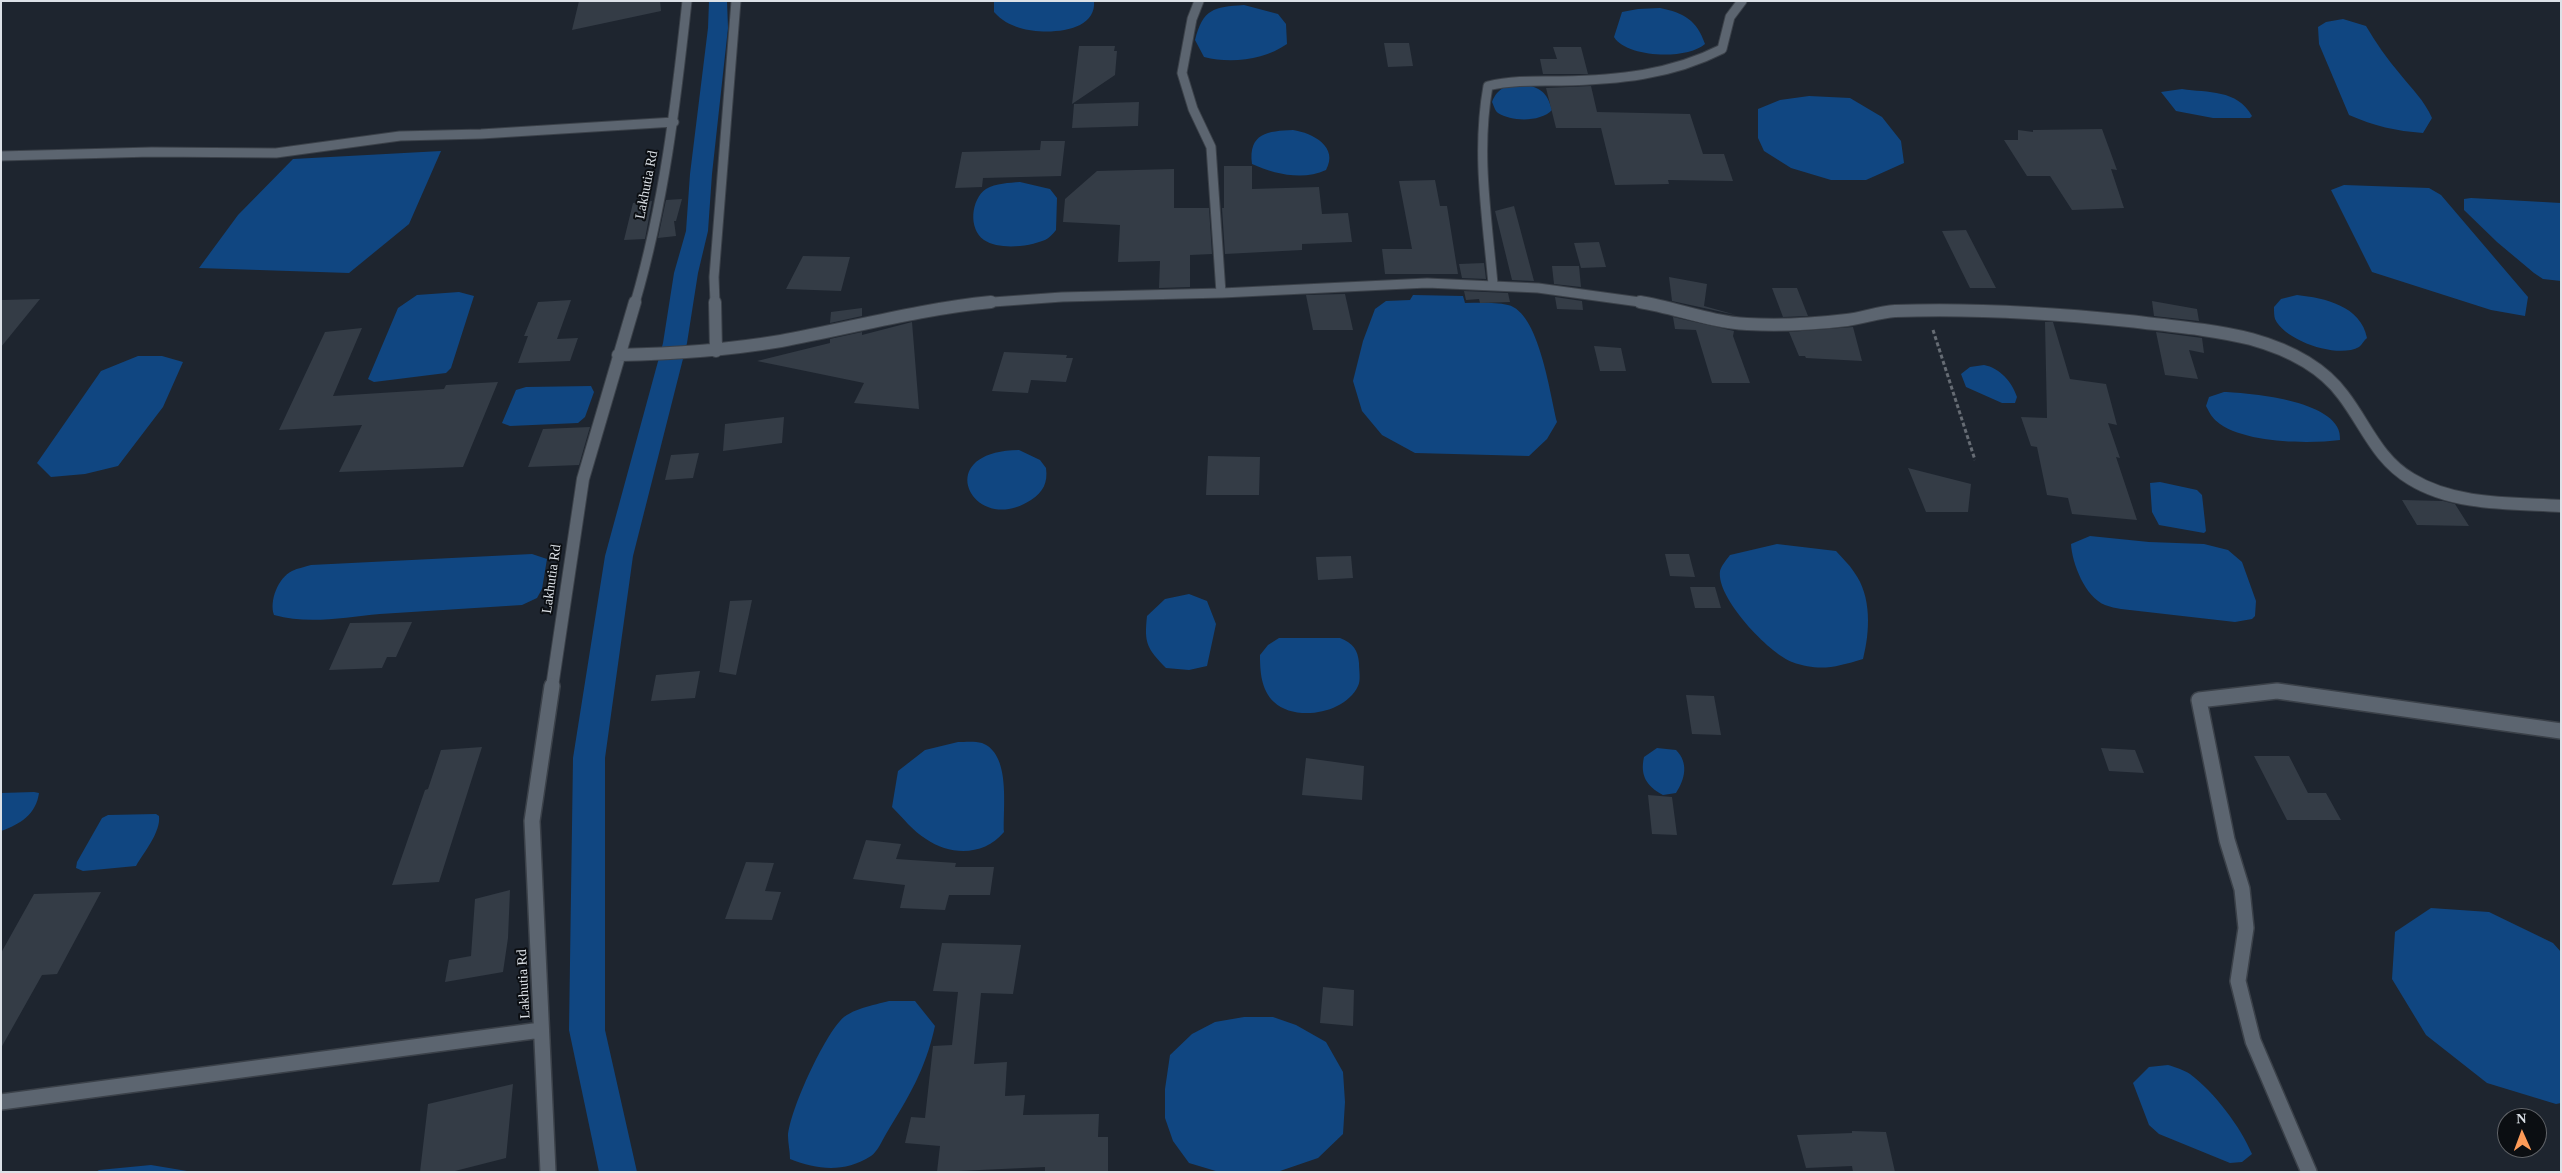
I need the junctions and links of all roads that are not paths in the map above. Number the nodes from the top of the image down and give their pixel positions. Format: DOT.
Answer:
graph roads {
  1 [pos="687,1"];
  2 [pos="736,1"];
  3 [pos="1199,1"];
  4 [pos="1742,1"];
  5 [pos="674,122"];
  6 [pos="1,156"];
  7 [pos="1493,284"];
  8 [pos="1221,293"];
  9 [pos="716,351"];
  10 [pos="618,355"];
  11 [pos="2561,506"];
  12 [pos="2561,731"];
  13 [pos="541,1030"];
  14 [pos="1,1102"];
  15 [pos="548,1172"];
  16 [pos="2309,1172"];
  1 -- 5 [label="street, Lakhutia Rd"];
  2 -- 9 [label="street"];
  3 -- 8 [label="street"];
  4 -- 7 [label="street"];
  5 -- 6 [label="street"];
  5 -- 10 [label="street, Lakhutia Rd"];
  7 -- 8 [label="street"];
  7 -- 11 [label="street"];
  8 -- 9 [label="street"];
  9 -- 10 [label="street"];
  10 -- 13 [label="street, Lakhutia Rd"];
  12 -- 16 [label="street"];
  13 -- 14 [label="street"];
  13 -- 15 [label="street, Lakhutia Rd"];
}
